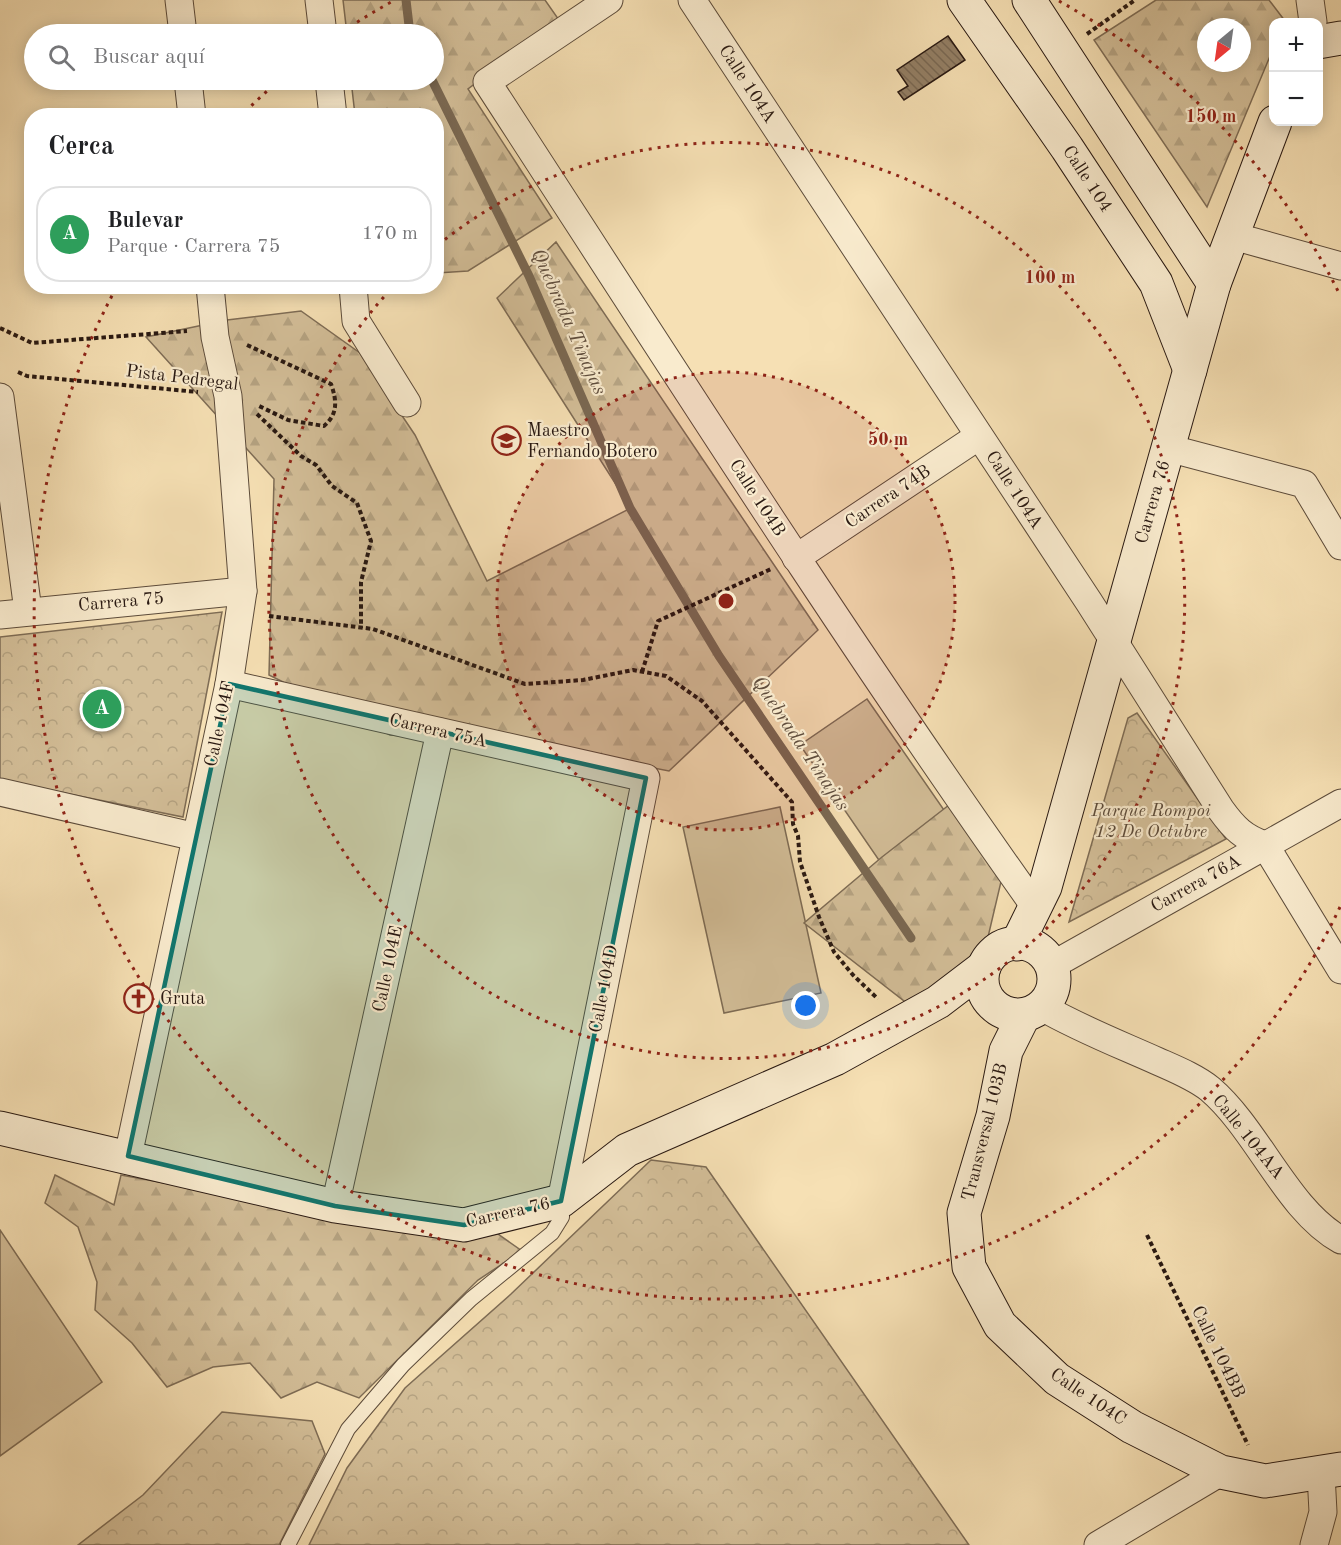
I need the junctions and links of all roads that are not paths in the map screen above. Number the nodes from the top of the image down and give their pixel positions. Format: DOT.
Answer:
graph roads {
  1 [pos="179,0"];
  2 [pos="319,0"];
  3 [pos="609,0"];
  4 [pos="692,0"];
  5 [pos="964,0"];
  6 [pos="1029,0"];
  7 [pos="1310,0"];
  8 [pos="1312,18"];
  9 [pos="182,24"];
  10 [pos="322,24"];
  11 [pos="1341,38"];
  12 [pos="1323,41"];
  13 [pos="189,90"];
  14 [pos="329,90"];
  15 [pos="191,108"];
  16 [pos="332,108"];
  17 [pos="1274,126"];
  18 [pos="1233,236"];
  19 [pos="1341,266"];
  20 [pos="1214,284"];
  21 [pos="211,294"];
  22 [pos="353,294"];
  23 [pos="1190,370"];
  24 [pos="0,397"];
  25 [pos="407,402"];
  26 [pos="979,436"];
  27 [pos="1168,448"];
  28 [pos="1341,546"];
  29 [pos="796,558"];
  30 [pos="243,591"];
  31 [pos="28,611"];
  32 [pos="0,615"];
  33 [pos="1114,644"];
  34 [pos="229,684"];
  35 [pos="1147,692"];
  36 [pos="1097,703"];
  37 [pos="440,732"];
  38 [pos="646,778"];
  39 [pos="0,792"];
  40 [pos="1341,803"];
  41 [pos="196,837"];
  42 [pos="1265,845"];
  43 [pos="1041,897"];
  44 [pos="1037,954"];
  45 [pos="984,967"];
  46 [pos="1341,970"];
  47 [pos="938,1002"];
  48 [pos="1014,1008"];
  49 [pos="0,1128"];
  50 [pos="128,1156"];
  51 [pos="561,1201"];
  52 [pos="335,1206"];
  53 [pos="964,1213"];
  54 [pos="1341,1240"];
  55 [pos="1331,1471"];
  56 [pos="1221,1472"];
  57 [pos="288,1545"];
  58 [pos="1098,1545"];
  59 [pos="1314,1545"];
  1 -- 9 [label="street"];
  2 -- 10 [label="street"];
  3 -- 29 [label="street, Calle 104B"];
  4 -- 26 [label="street, Calle 104A"];
  5 -- 23 [label="main road, Calle 104"];
  6 -- 20 [label="main road"];
  7 -- 8 [label="street"];
  11 -- 12 [label="main road"];
  13 -- 15 [label="street"];
  14 -- 16 [label="street"];
  17 -- 18 [label="main road, Carrera 76"];
  18 -- 19 [label="street"];
  18 -- 20 [label="main road, Carrera 76"];
  20 -- 23 [label="main road, Carrera 76"];
  21 -- 30 [label="street, Calle 104F"];
  22 -- 25 [label="street"];
  23 -- 27 [label="main road, Carrera 76"];
  24 -- 31 [label="street"];
  26 -- 29 [label="street, Carrera 74B"];
  26 -- 33 [label="street, Calle 104A"];
  27 -- 28 [label="street"];
  27 -- 33 [label="main road, Carrera 76"];
  29 -- 43 [label="street, Calle 104B"];
  30 -- 31 [label="street, Carrera 75"];
  30 -- 34 [label="street, Calle 104F"];
  31 -- 32 [label="street, Carrera 75"];
  33 -- 35 [label="street, Calle 104A"];
  33 -- 36 [label="main road, Carrera 76"];
  34 -- 37 [label="street, Carrera 75A"];
  34 -- 41 [label="street, Calle 104F"];
  35 -- 36 [label="street"];
  35 -- 42 [label="street, Calle 104A"];
  36 -- 43 [label="main road, Carrera 76"];
  37 -- 38 [label="street, Carrera 75A"];
  37 -- 52 [label="street, Calle 104E"];
  38 -- 51 [label="street, Calle 104D"];
  39 -- 41 [label="street"];
  40 -- 42 [label="street, Carrera 76A"];
  41 -- 50 [label="street, Calle 104F"];
  42 -- 44 [label="street, Carrera 76A"];
  42 -- 46 [label="street"];
  43 -- 44 [label="main road, Carrera 76"];
  44 -- 45 [label="main road"];
  44 -- 48 [label="main road"];
  45 -- 47 [label="main road, Carrera 76"];
  45 -- 48 [label="main road"];
  47 -- 48 [label="main road, Carrera 76"];
  47 -- 51 [label="main road, Carrera 76"];
  48 -- 53 [label="main road, Transversal 103B"];
  48 -- 54 [label="street, Calle 104AA"];
  49 -- 50 [label="main road, Carrera 76"];
  50 -- 52 [label="main road, Carrera 76"];
  51 -- 52 [label="main road, Carrera 76"];
  51 -- 57 [label="lane"];
  53 -- 56 [label="main road, Calle 104C"];
  55 -- 56 [label="main road, Calle 104C"];
  55 -- 59 [label="street"];
  56 -- 58 [label="street"];
}
